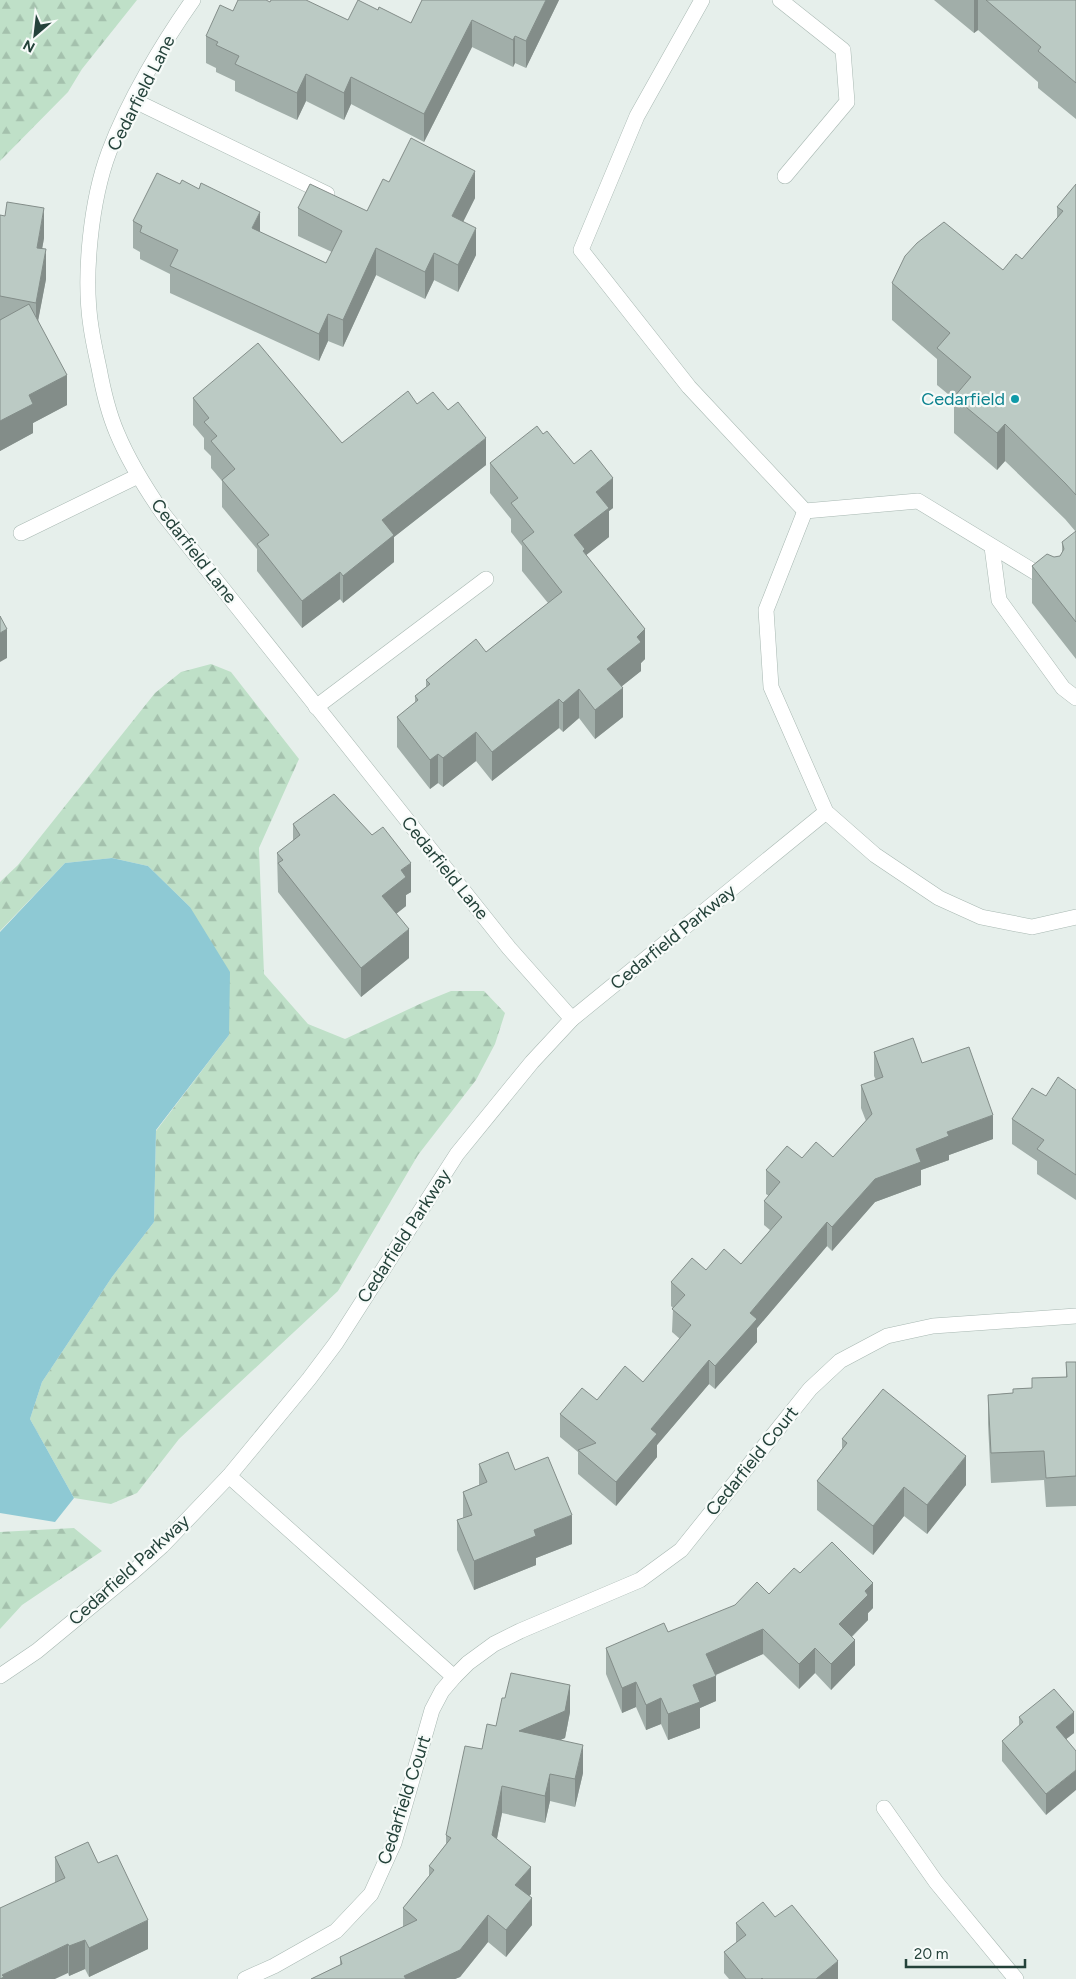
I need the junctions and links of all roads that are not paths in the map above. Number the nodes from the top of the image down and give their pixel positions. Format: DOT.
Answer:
graph roads {
  1 [pos="193,0"];
  2 [pos="702,0"];
  3 [pos="780,0"];
  4 [pos="133,100"];
  5 [pos="785,176"];
  6 [pos="336,199"];
  7 [pos="138,476"];
  8 [pos="805,511"];
  9 [pos="21,532"];
  10 [pos="992,547"];
  11 [pos="486,579"];
  12 [pos="1055,585"];
  13 [pos="1076,698"];
  14 [pos="316,707"];
  15 [pos="826,812"];
  16 [pos="1076,917"];
  17 [pos="572,1019"];
  18 [pos="1076,1316"];
  19 [pos="229,1476"];
  20 [pos="0,1676"];
  21 [pos="454,1677"];
  22 [pos="884,1808"];
  23 [pos="245,1979"];
  24 [pos="1016,1979"];
  1 -- 4 [label="street, Cedarfield Lane"];
  2 -- 8 [label="street"];
  3 -- 5 [label="street"];
  4 -- 6 [label="street"];
  4 -- 7 [label="street, Cedarfield Lane"];
  7 -- 9 [label="street"];
  7 -- 14 [label="street, Cedarfield Lane"];
  8 -- 10 [label="street"];
  8 -- 15 [label="street"];
  10 -- 12 [label="street"];
  10 -- 13 [label="street"];
  11 -- 14 [label="street"];
  14 -- 17 [label="street, Cedarfield Lane"];
  15 -- 16 [label="street"];
  15 -- 17 [label="street, Cedarfield Parkway"];
  17 -- 19 [label="street, Cedarfield Parkway"];
  18 -- 21 [label="street, Cedarfield Court"];
  19 -- 20 [label="street, Cedarfield Parkway"];
  19 -- 21 [label="street"];
  21 -- 23 [label="street, Cedarfield Court"];
  22 -- 24 [label="street"];
}
